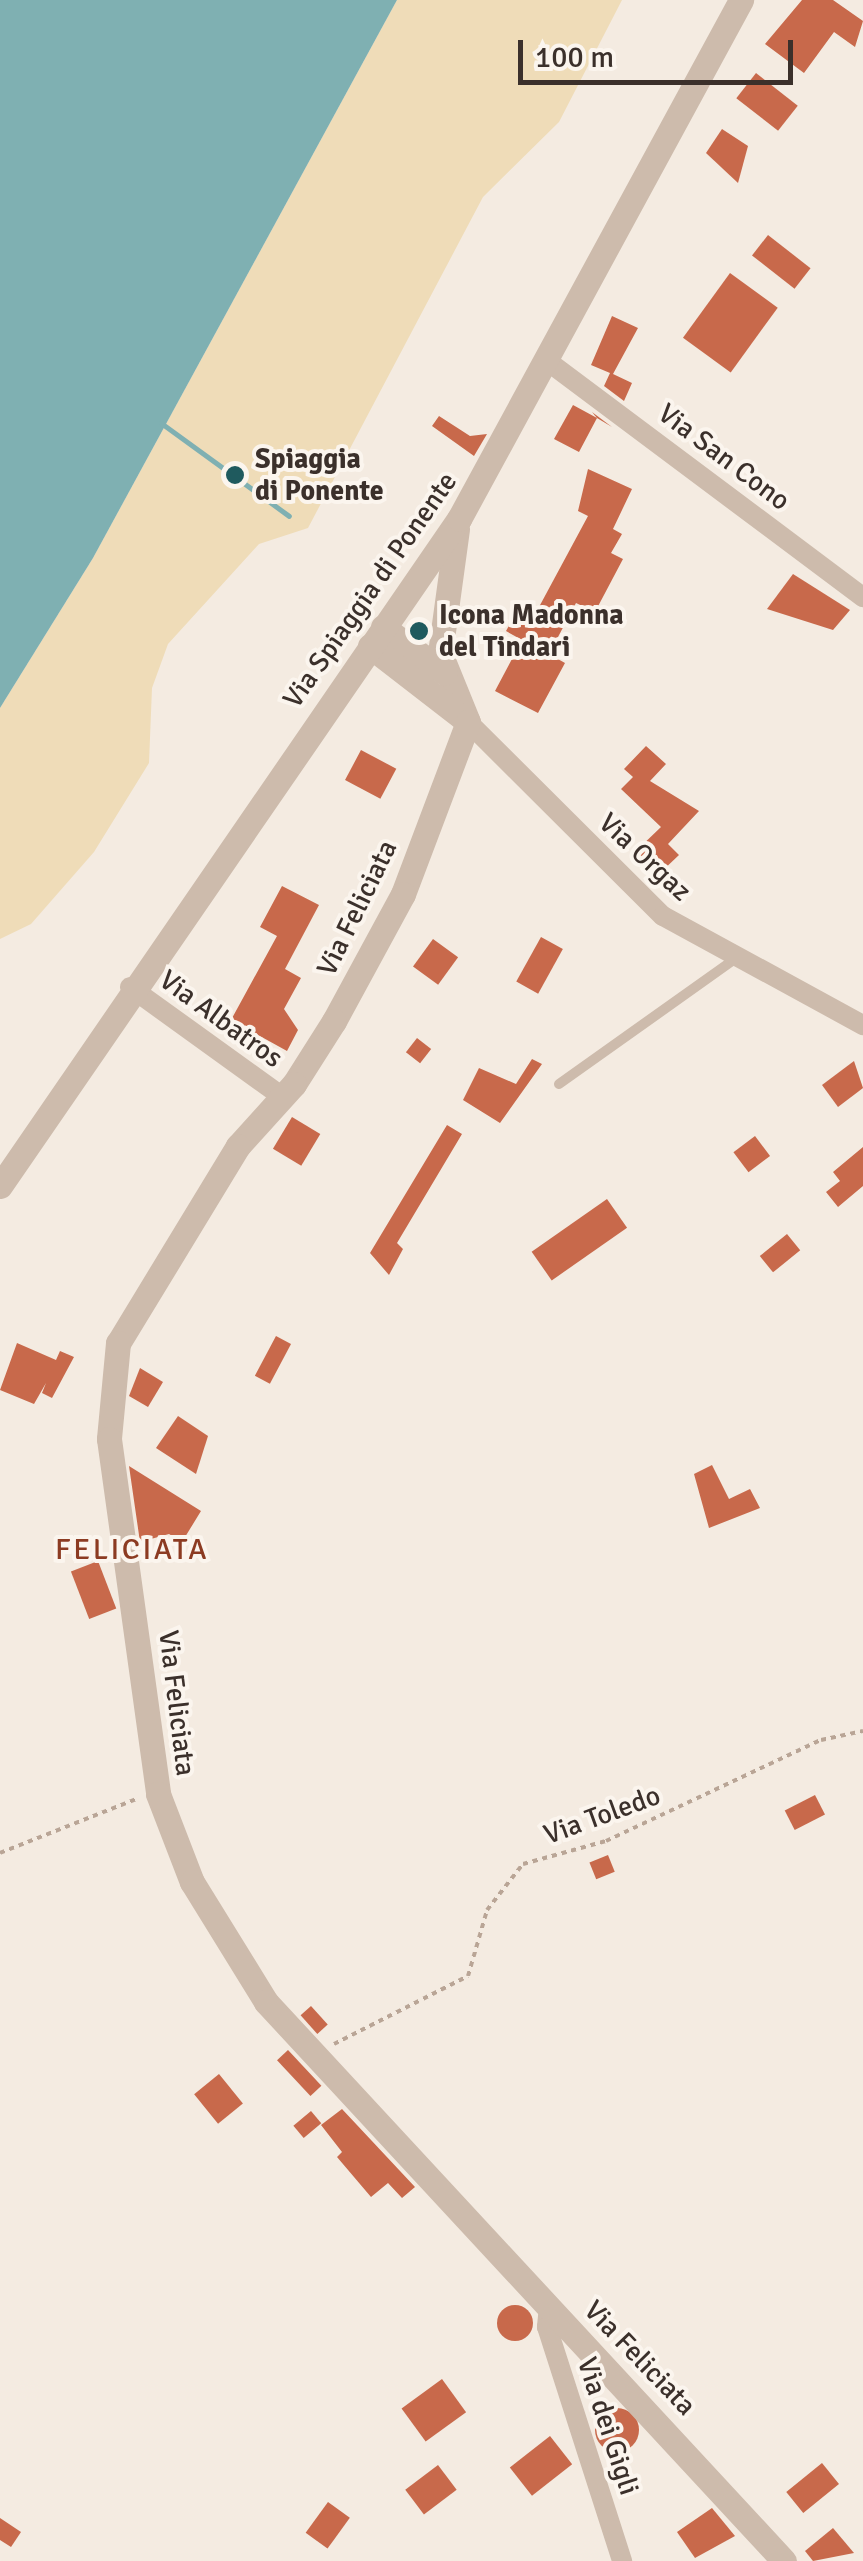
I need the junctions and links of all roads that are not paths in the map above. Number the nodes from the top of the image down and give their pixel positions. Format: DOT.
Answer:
graph roads {
  1 [pos="741,0"];
  2 [pos="550,363"];
  3 [pos="459,520"];
  4 [pos="863,598"];
  5 [pos="377,636"];
  6 [pos="445,673"];
  7 [pos="468,722"];
  8 [pos="736,958"];
  9 [pos="130,987"];
  10 [pos="863,1025"];
  11 [pos="559,1084"];
  12 [pos="280,1095"];
  13 [pos="0,1186"];
  14 [pos="548,2307"];
  15 [pos="622,2561"];
  16 [pos="784,2561"];
  1 -- 2 [label="street, Via Spiaggia di Ponente"];
  2 -- 3 [label="street, Via Spiaggia di Ponente"];
  2 -- 4 [label="street, Via San Cono"];
  3 -- 5 [label="street, Via Spiaggia di Ponente"];
  3 -- 6 [label="street"];
  5 -- 6 [label="street"];
  5 -- 7 [label="street"];
  5 -- 9 [label="street, Via Spiaggia di Ponente"];
  6 -- 7 [label="street"];
  7 -- 8 [label="street, Via Orgaz"];
  7 -- 12 [label="street, Via Feliciata"];
  8 -- 10 [label="street, Via Orgaz"];
  8 -- 11 [label="lane"];
  9 -- 12 [label="street, Via Albatros"];
  9 -- 13 [label="street, Via Spiaggia di Ponente"];
  12 -- 14 [label="street, Via Feliciata"];
  14 -- 15 [label="street, Via dei Gigli"];
  14 -- 16 [label="street, Via Feliciata"];
}
